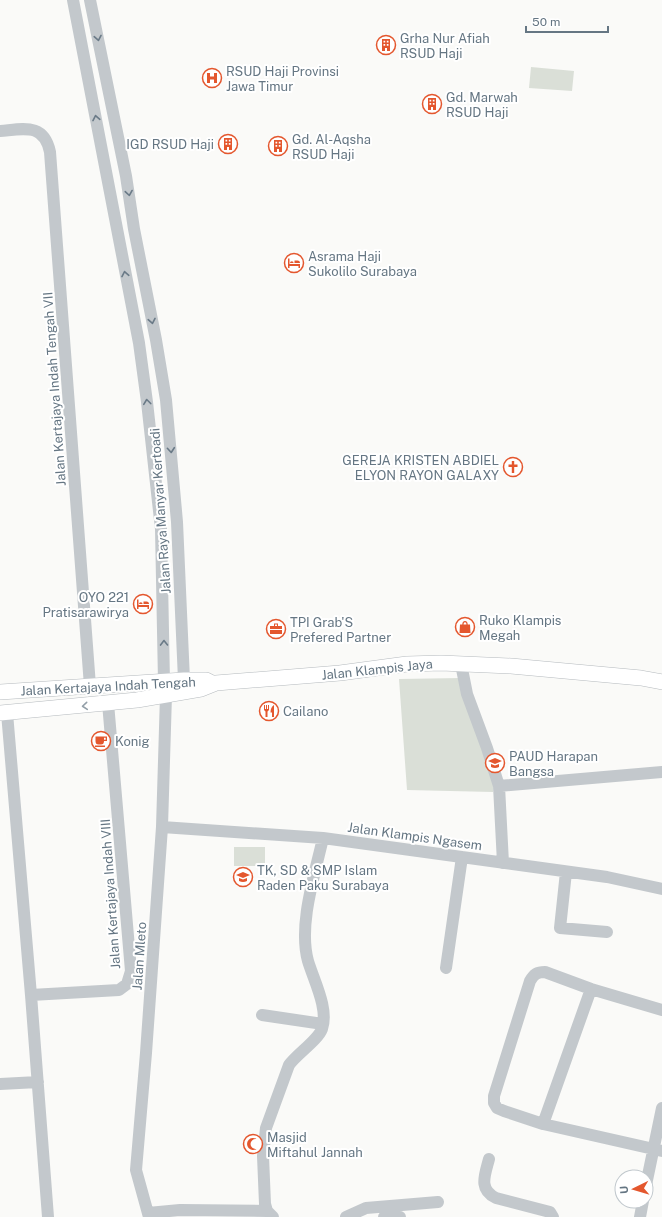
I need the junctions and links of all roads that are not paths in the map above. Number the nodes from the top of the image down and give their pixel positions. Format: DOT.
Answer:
graph roads {
  1 [pos="73,0"];
  2 [pos="90,0"];
  3 [pos="0,131"];
  4 [pos="109,138"];
  5 [pos="115,176"];
  6 [pos="147,341"];
  7 [pos="461,664"];
  8 [pos="662,682"];
  9 [pos="136,684"];
  10 [pos="90,686"];
  11 [pos="173,687"];
  12 [pos="0,692"];
  13 [pos="137,700"];
  14 [pos="108,703"];
  15 [pos="3,713"];
  16 [pos="662,772"];
  17 [pos="499,786"];
  18 [pos="162,828"];
  19 [pos="323,838"];
  20 [pos="462,857"];
  21 [pos="503,863"];
  22 [pos="566,872"];
  23 [pos="662,889"];
  24 [pos="607,932"];
  25 [pos="446,968"];
  26 [pos="591,990"];
  27 [pos="31,995"];
  28 [pos="662,1010"];
  29 [pos="262,1014"];
  30 [pos="323,1024"];
  31 [pos="38,1082"];
  32 [pos="0,1084"];
  33 [pos="662,1108"];
  34 [pos="543,1124"];
  35 [pos="658,1150"];
  36 [pos="488,1159"];
  37 [pos="651,1169"];
  38 [pos="438,1202"];
  39 [pos="270,1214"];
  40 [pos="148,1215"];
  41 [pos="48,1217"];
  42 [pos="346,1217"];
  43 [pos="384,1217"];
  44 [pos="400,1217"];
  45 [pos="553,1217"];
  4 -- 1 [label="street, Jalan Raya Manyar Kertoadi, one-way"];
  2 -- 4 [label="street, Jalan Raya Manyar Kertoadi, one-way"];
  3 -- 10 [label="street, Jalan Kertajaya Indah Tengah VII"];
  4 -- 5 [label="street, Jalan Raya Manyar Kertoadi"];
  4 -- 5 [label="street, Jalan Raya Manyar Kertoadi"];
  6 -- 5 [label="street, Jalan Raya Manyar Kertoadi, one-way"];
  5 -- 6 [label="street, Jalan Raya Manyar Kertoadi, one-way"];
  11 -- 6 [label="street, Jalan Raya Manyar Kertoadi, one-way"];
  6 -- 11 [label="street, Jalan Raya Manyar Kertoadi, one-way"];
  7 -- 8 [label="main road, Jalan Klampis Jaya"];
  7 -- 11 [label="main road, Jalan Klampis Jaya"];
  7 -- 17 [label="street"];
  9 -- 10 [label="main road, Jalan Kertajaya Indah Tengah"];
  9 -- 11 [label="main road, Jalan Kertajaya Indah Tengah"];
  9 -- 13 [label="main road"];
  10 -- 12 [label="main road, Jalan Kertajaya Indah Tengah"];
  11 -- 13 [label="main road, Jalan Kertajaya Indah Tengah"];
  11 -- 18 [label="street, Jalan Mleto"];
  13 -- 14 [label="main road, Jalan Kertajaya Indah Tengah"];
  14 -- 15 [label="main road, Jalan Kertajaya Indah Tengah, one-way"];
  14 -- 27 [label="street, Jalan Kertajaya Indah VIII"];
  15 -- 27 [label="street"];
  16 -- 17 [label="street"];
  17 -- 21 [label="street"];
  18 -- 19 [label="street, Jalan Klampis Ngasem"];
  18 -- 40 [label="street, Jalan Mleto"];
  19 -- 20 [label="street, Jalan Klampis Ngasem"];
  19 -- 30 [label="street"];
  20 -- 21 [label="street, Jalan Klampis Ngasem"];
  20 -- 25 [label="street"];
  21 -- 22 [label="street, Jalan Klampis Ngasem"];
  22 -- 23 [label="street, Jalan Klampis Ngasem"];
  22 -- 24 [label="street"];
  26 -- 28 [label="street"];
  26 -- 34 [label="street"];
  26 -- 34 [label="street"];
  27 -- 31 [label="street"];
  29 -- 30 [label="street"];
  30 -- 39 [label="street"];
  31 -- 32 [label="street"];
  31 -- 41 [label="street"];
  33 -- 35 [label="street"];
  34 -- 35 [label="street"];
  35 -- 37 [label="street"];
  36 -- 45 [label="street"];
  38 -- 42 [label="street"];
  39 -- 40 [label="street"];
  43 -- 44 [label="street"];
}
